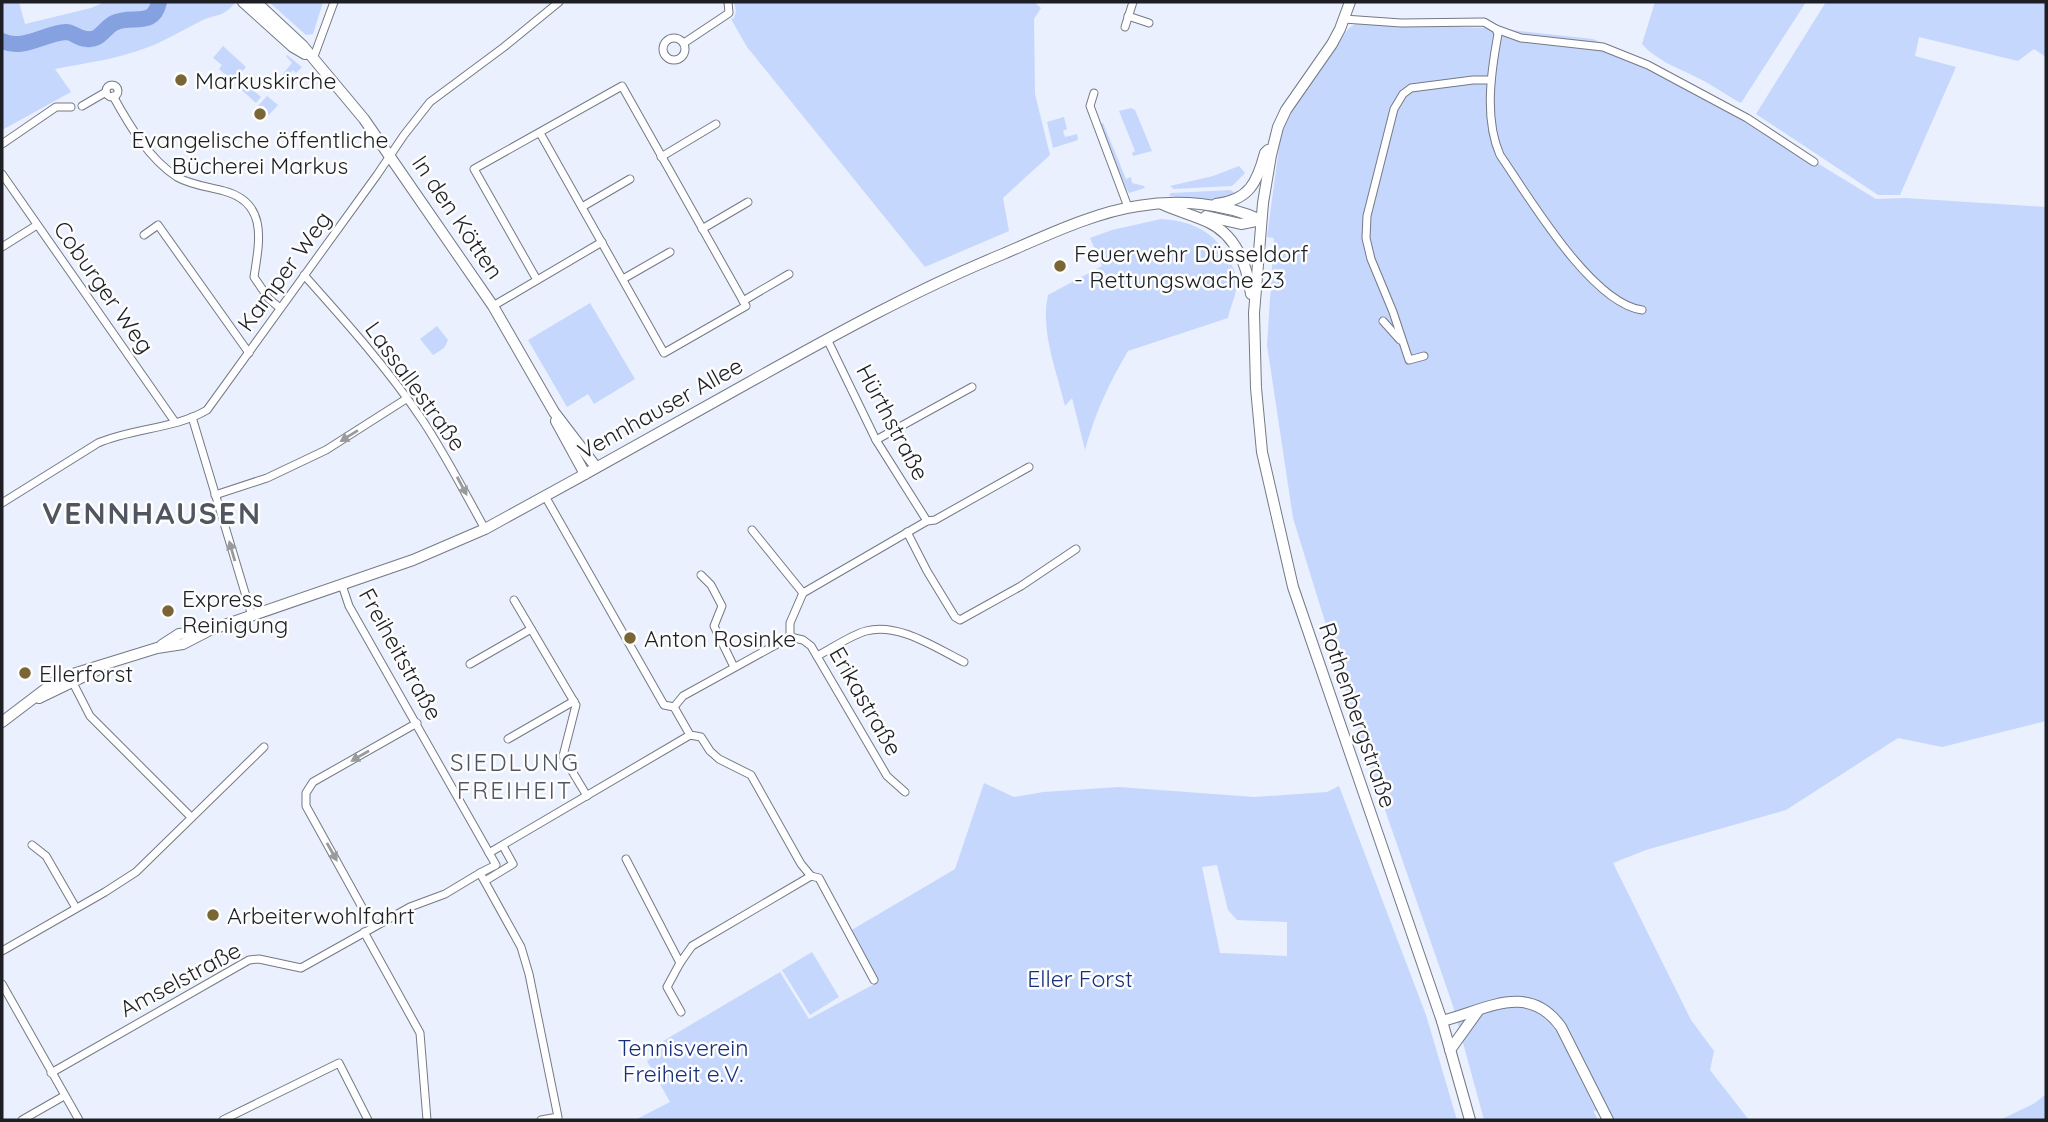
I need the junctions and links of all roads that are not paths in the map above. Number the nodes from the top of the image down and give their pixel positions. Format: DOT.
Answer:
graph roads {
  1 [pos="243,2"];
  2 [pos="256,2"];
  3 [pos="334,2"];
  4 [pos="559,2"];
  5 [pos="728,2"];
  6 [pos="1133,2"];
  7 [pos="1350,2"];
  8 [pos="1128,16"];
  9 [pos="1344,19"];
  10 [pos="1149,23"];
  11 [pos="1125,27"];
  12 [pos="1496,29"];
  13 [pos="684,43"];
  14 [pos="313,58"];
  15 [pos="1491,80"];
  16 [pos="1094,93"];
  17 [pos="82,106"];
  18 [pos="71,107"];
  19 [pos="716,124"];
  20 [pos="540,133"];
  21 [pos="2,144"];
  22 [pos="1273,146"];
  23 [pos="390,156"];
  24 [pos="661,157"];
  25 [pos="1814,162"];
  26 [pos="2,174"];
  27 [pos="630,179"];
  28 [pos="748,202"];
  29 [pos="1162,204"];
  30 [pos="1205,205"];
  31 [pos="582,207"];
  32 [pos="1128,207"];
  33 [pos="1261,220"];
  34 [pos="37,225"];
  35 [pos="702,229"];
  36 [pos="144,235"];
  37 [pos="602,242"];
  38 [pos="2,247"];
  39 [pos="1236,247"];
  40 [pos="670,252"];
  41 [pos="789,274"];
  42 [pos="304,275"];
  43 [pos="623,279"];
  44 [pos="537,280"];
  45 [pos="743,300"];
  46 [pos="493,306"];
  47 [pos="280,308"];
  48 [pos="1642,310"];
  49 [pos="1254,313"];
  50 [pos="1383,321"];
  51 [pos="827,339"];
  52 [pos="1403,343"];
  53 [pos="249,352"];
  54 [pos="1424,356"];
  55 [pos="972,387"];
  56 [pos="406,399"];
  57 [pos="554,412"];
  58 [pos="192,416"];
  59 [pos="176,422"];
  60 [pos="876,440"];
  61 [pos="596,467"];
  62 [pos="1029,467"];
  63 [pos="585,474"];
  64 [pos="215,495"];
  65 [pos="545,496"];
  66 [pos="2,503"];
  67 [pos="926,521"];
  68 [pos="485,529"];
  69 [pos="752,530"];
  70 [pos="907,532"];
  71 [pos="1076,550"];
  72 [pos="701,575"];
  73 [pos="342,585"];
  74 [pos="803,593"];
  75 [pos="514,600"];
  76 [pos="252,616"];
  77 [pos="531,629"];
  78 [pos="790,637"];
  79 [pos="817,656"];
  80 [pos="964,662"];
  81 [pos="470,664"];
  82 [pos="734,667"];
  83 [pos="71,679"];
  84 [pos="574,701"];
  85 [pos="674,707"];
  86 [pos="2,722"];
  87 [pos="416,723"];
  88 [pos="690,736"];
  89 [pos="508,739"];
  90 [pos="264,747"];
  91 [pos="905,792"];
  92 [pos="587,796"];
  93 [pos="191,817"];
  94 [pos="32,845"];
  95 [pos="503,846"];
  96 [pos="489,853"];
  97 [pos="626,859"];
  98 [pos="480,873"];
  99 [pos="811,876"];
  100 [pos="485,881"];
  101 [pos="76,908"];
  102 [pos="373,927"];
  103 [pos="364,932"];
  104 [pos="2,951"];
  105 [pos="680,963"];
  106 [pos="874,980"];
  107 [pos="2,984"];
  108 [pos="1478,1011"];
  109 [pos="681,1012"];
  110 [pos="1442,1021"];
  111 [pos="1450,1050"];
  112 [pos="51,1073"];
  113 [pos="64,1096"];
  114 [pos="22,1120"];
  115 [pos="79,1120"];
  116 [pos="223,1120"];
  117 [pos="368,1120"];
  118 [pos="427,1120"];
  119 [pos="541,1120"];
  120 [pos="1470,1120"];
  121 [pos="1608,1120"];
  1 -- 14 [label="main road"];
  2 -- 14 [label="main road"];
  3 -- 14 [label="street"];
  4 -- 23 [label="street, Kamper Weg"];
  5 -- 13 [label="street"];
  6 -- 8 [label="street"];
  7 -- 9 [label="main road"];
  8 -- 10 [label="street"];
  8 -- 11 [label="street"];
  9 -- 12 [label="street"];
  9 -- 22 [label="main road"];
  12 -- 15 [label="street"];
  12 -- 25 [label="street"];
  14 -- 23 [label="main road, In den Kötten"];
  15 -- 48 [label="street"];
  15 -- 52 [label="street"];
  16 -- 32 [label="street"];
  17 -- 47 [label="street"];
  18 -- 21 [label="street"];
  19 -- 24 [label="street"];
  20 -- 24 [label="street"];
  20 -- 31 [label="street"];
  20 -- 44 [label="street"];
  22 -- 30 [label="main road"];
  22 -- 33 [label="main road, Rothenbergstraße"];
  23 -- 42 [label="street, Kamper Weg"];
  23 -- 46 [label="main road, In den Kötten"];
  24 -- 35 [label="street"];
  26 -- 34 [label="street, Coburger Weg"];
  27 -- 31 [label="street"];
  28 -- 35 [label="street"];
  29 -- 30 [label="main road, Vennhauser Allee"];
  29 -- 32 [label="main road, Vennhauser Allee"];
  29 -- 33 [label="main road, Vennhauser Allee"];
  29 -- 39 [label="main road, Vennhauser Allee"];
  30 -- 33 [label="main road, Vennhauser Allee"];
  31 -- 37 [label="street"];
  32 -- 51 [label="main road, Vennhauser Allee"];
  33 -- 49 [label="main road, Rothenbergstraße"];
  34 -- 38 [label="street"];
  34 -- 59 [label="street, Coburger Weg"];
  35 -- 45 [label="street"];
  36 -- 53 [label="street"];
  37 -- 43 [label="street"];
  37 -- 44 [label="street"];
  39 -- 49 [label="main road, Rothenbergstraße"];
  40 -- 43 [label="street"];
  41 -- 45 [label="street"];
  42 -- 47 [label="street, Kamper Weg"];
  42 -- 56 [label="street, Lassallestraße"];
  43 -- 45 [label="street"];
  44 -- 46 [label="street"];
  46 -- 57 [label="main road, In den Kötten"];
  47 -- 53 [label="street, Kamper Weg"];
  49 -- 110 [label="main road, Rothenbergstraße"];
  50 -- 52 [label="street"];
  51 -- 60 [label="street, Hürthstraße"];
  51 -- 61 [label="main road, Vennhauser Allee"];
  52 -- 54 [label="street"];
  53 -- 58 [label="street, Kamper Weg"];
  55 -- 60 [label="street"];
  56 -- 64 [label="street, one-way"];
  56 -- 68 [label="street, Lassallestraße, one-way"];
  57 -- 61 [label="main road, In den Kötten"];
  57 -- 63 [label="main road, In den Kötten"];
  58 -- 59 [label="street, Kamper Weg"];
  58 -- 64 [label="street"];
  59 -- 66 [label="street, Kamper Weg"];
  60 -- 67 [label="street, Hürthstraße"];
  61 -- 63 [label="main road, Vennhauser Allee"];
  62 -- 67 [label="street"];
  63 -- 65 [label="main road, Vennhauser Allee"];
  76 -- 64 [label="street, one-way"];
  65 -- 68 [label="main road, Vennhauser Allee"];
  65 -- 85 [label="street"];
  67 -- 70 [label="street"];
  68 -- 73 [label="main road, Vennhauser Allee"];
  69 -- 74 [label="street"];
  70 -- 71 [label="street"];
  70 -- 74 [label="street"];
  72 -- 82 [label="street"];
  73 -- 76 [label="main road, Vennhauser Allee"];
  73 -- 87 [label="street, Freiheitstraße"];
  74 -- 78 [label="street"];
  75 -- 77 [label="street"];
  76 -- 83 [label="main road, Vennhauser Allee"];
  77 -- 81 [label="street"];
  77 -- 84 [label="street"];
  78 -- 79 [label="street, Erikastraße"];
  78 -- 82 [label="street"];
  79 -- 80 [label="street"];
  79 -- 91 [label="street, Erikastraße"];
  82 -- 85 [label="street"];
  83 -- 86 [label="main road, Vennhauser Allee"];
  83 -- 93 [label="street"];
  84 -- 89 [label="street"];
  84 -- 92 [label="street"];
  85 -- 88 [label="street"];
  87 -- 96 [label="street, Freiheitstraße"];
  87 -- 102 [label="street, one-way"];
  88 -- 92 [label="street"];
  88 -- 99 [label="street"];
  90 -- 93 [label="street"];
  92 -- 95 [label="street"];
  93 -- 101 [label="street"];
  94 -- 101 [label="street"];
  95 -- 96 [label="street"];
  95 -- 100 [label="street"];
  96 -- 98 [label="street"];
  97 -- 105 [label="street"];
  98 -- 100 [label="street"];
  98 -- 102 [label="street, Amselstraße"];
  99 -- 105 [label="street"];
  99 -- 106 [label="street"];
  100 -- 119 [label="street"];
  101 -- 104 [label="street"];
  102 -- 103 [label="street, Amselstraße"];
  103 -- 112 [label="street, Amselstraße"];
  103 -- 118 [label="street"];
  105 -- 109 [label="street"];
  107 -- 112 [label="street"];
  108 -- 110 [label="main road"];
  108 -- 111 [label="main road"];
  108 -- 121 [label="main road"];
  110 -- 111 [label="main road, Rothenbergstraße"];
  111 -- 120 [label="main road, Rothenbergstraße"];
  112 -- 113 [label="street"];
  113 -- 114 [label="street"];
  113 -- 115 [label="street"];
  116 -- 117 [label="street"];
}
